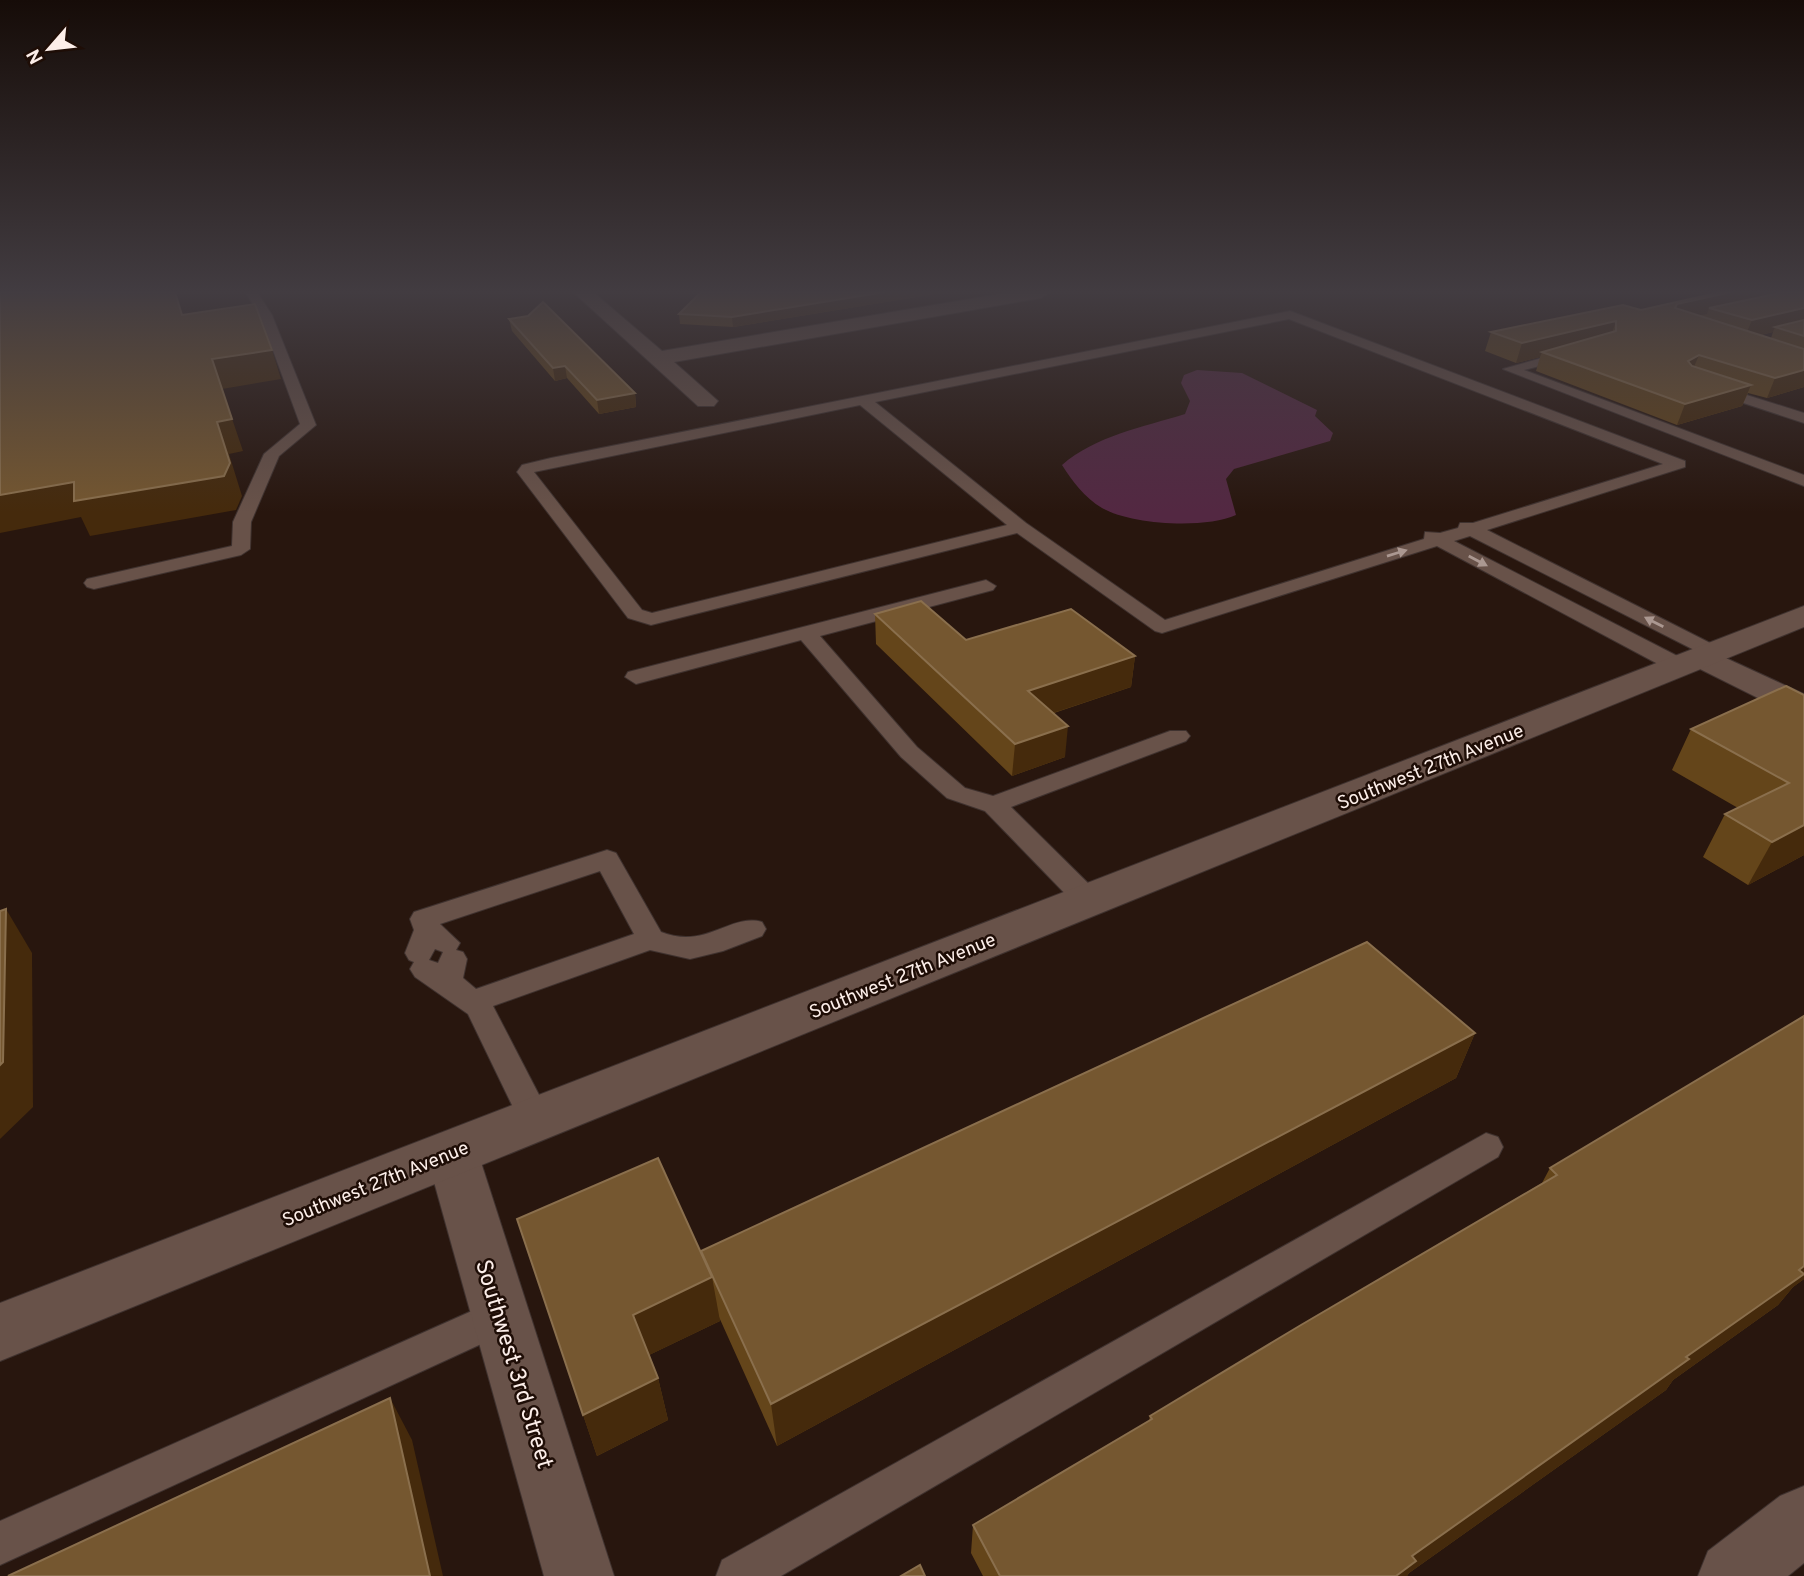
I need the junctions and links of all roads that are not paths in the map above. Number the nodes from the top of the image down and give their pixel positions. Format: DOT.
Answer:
graph roads {
  1 [pos="285,366"];
  2 [pos="668,366"];
  3 [pos="1035,366"];
  4 [pos="1426,366"];
  5 [pos="1523,366"];
  6 [pos="1702,385"];
  7 [pos="863,400"];
  8 [pos="706,401"];
  9 [pos="1804,418"];
  10 [pos="1804,481"];
  11 [pos="1547,508"];
  12 [pos="1451,519"];
  13 [pos="1020,527"];
  14 [pos="1418,529"];
  15 [pos="1472,530"];
  16 [pos="1439,540"];
  17 [pos="1355,566"];
  18 [pos="94,583"];
  19 [pos="986,586"];
  20 [pos="1804,616"];
  21 [pos="806,633"];
  22 [pos="1700,659"];
  23 [pos="636,677"];
  24 [pos="1804,708"];
  25 [pos="1178,736"];
  26 [pos="994,805"];
  27 [pos="1089,901"];
  28 [pos="752,929"];
  29 [pos="651,939"];
  30 [pos="472,1002"];
  31 [pos="536,1120"];
  32 [pos="1486,1147"];
  33 [pos="452,1153"];
  34 [pos="501,1316"];
  35 [pos="0,1332"];
  36 [pos="1804,1520"];
  37 [pos="0,1543"];
  38 [pos="579,1576"];
  39 [pos="738,1576"];
  40 [pos="1732,1576"];
  1 -- 18 [label="lane"];
  2 -- 8 [label="street"];
  3 -- 7 [label="lane"];
  4 -- 11 [label="lane"];
  5 -- 10 [label="lane"];
  6 -- 9 [label="lane"];
  7 -- 13 [label="lane"];
  7 -- 13 [label="lane"];
  11 -- 12 [label="lane"];
  11 -- 15 [label="lane"];
  12 -- 14 [label="lane"];
  12 -- 15 [label="lane"];
  13 -- 17 [label="lane"];
  14 -- 16 [label="lane"];
  14 -- 17 [label="lane"];
  15 -- 16 [label="lane"];
  22 -- 15 [label="lane, one-way"];
  17 -- 16 [label="lane, one-way"];
  16 -- 22 [label="lane, one-way"];
  19 -- 21 [label="lane"];
  20 -- 22 [label="street, Southwest 27th Avenue"];
  21 -- 23 [label="lane"];
  21 -- 26 [label="lane"];
  22 -- 24 [label="street"];
  22 -- 27 [label="street, Southwest 27th Avenue"];
  25 -- 26 [label="lane"];
  26 -- 27 [label="lane"];
  27 -- 31 [label="street, Southwest 27th Avenue"];
  28 -- 29 [label="lane"];
  29 -- 30 [label="lane"];
  29 -- 30 [label="lane"];
  30 -- 31 [label="lane"];
  31 -- 33 [label="street, Southwest 27th Avenue"];
  32 -- 39 [label="lane"];
  33 -- 34 [label="street, Southwest 3rd Street"];
  33 -- 35 [label="street, Southwest 27th Avenue"];
  34 -- 37 [label="lane"];
  34 -- 38 [label="street, Southwest 3rd Street"];
  36 -- 40 [label="street"];
}
